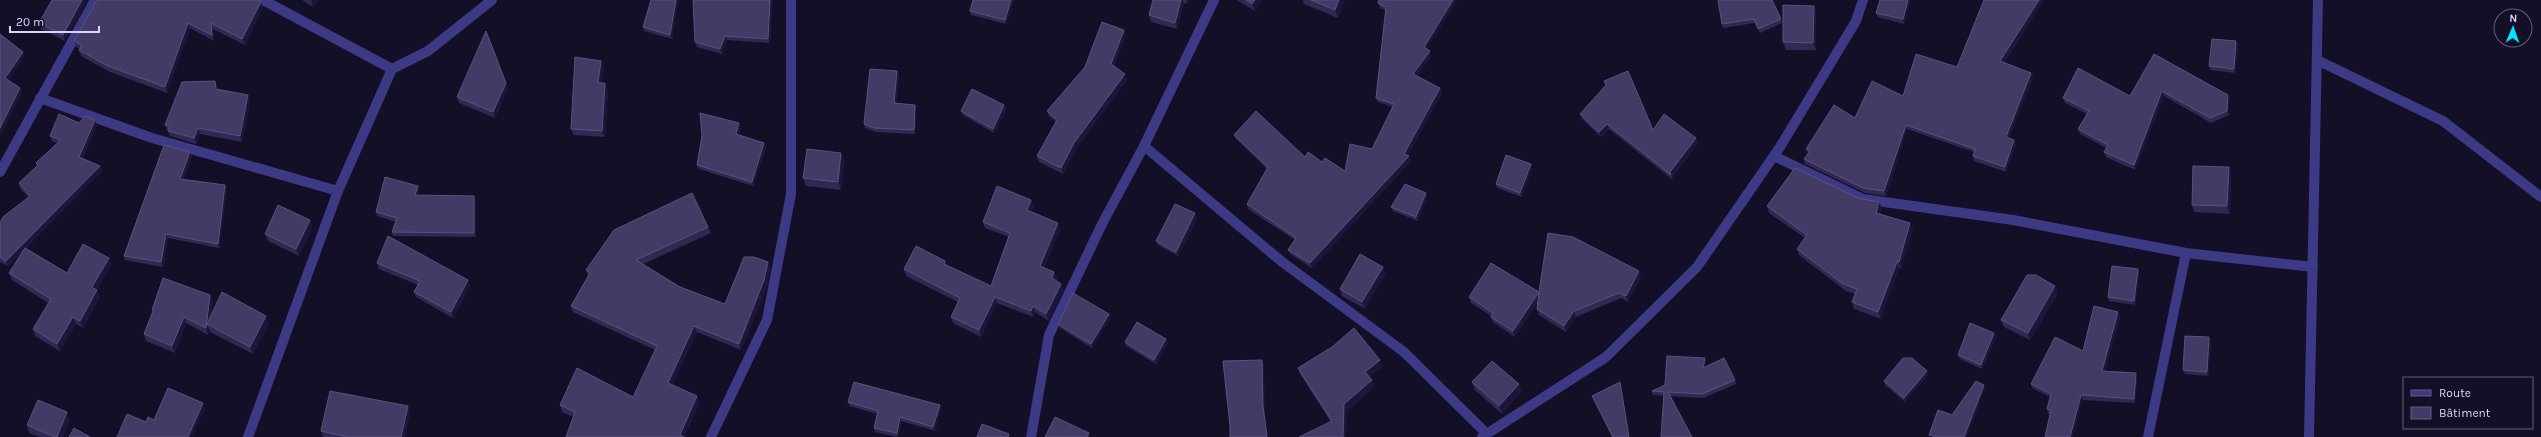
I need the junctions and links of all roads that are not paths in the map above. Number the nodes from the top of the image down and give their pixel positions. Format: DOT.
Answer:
graph roads {
  1 [pos="95,0"];
  2 [pos="263,0"];
  3 [pos="492,0"];
  4 [pos="791,0"];
  5 [pos="1214,0"];
  6 [pos="1863,0"];
  7 [pos="2318,0"];
  8 [pos="2317,60"];
  9 [pos="392,69"];
  10 [pos="40,98"];
  11 [pos="1144,146"];
  12 [pos="1774,156"];
  13 [pos="3,158"];
  14 [pos="0,172"];
  15 [pos="338,192"];
  16 [pos="2541,197"];
  17 [pos="2186,253"];
  18 [pos="2313,267"];
  19 [pos="1485,436"];
  20 [pos="248,437"];
  21 [pos="711,437"];
  22 [pos="1031,437"];
  23 [pos="2148,437"];
  24 [pos="2309,437"];
  1 -- 10 [label="street"];
  2 -- 9 [label="street"];
  3 -- 9 [label="street"];
  4 -- 21 [label="street"];
  5 -- 11 [label="street"];
  6 -- 12 [label="street"];
  7 -- 8 [label="street"];
  8 -- 16 [label="street"];
  8 -- 18 [label="street"];
  9 -- 15 [label="street"];
  10 -- 13 [label="street"];
  10 -- 15 [label="street"];
  11 -- 19 [label="street"];
  11 -- 22 [label="street"];
  12 -- 17 [label="street"];
  12 -- 19 [label="street"];
  13 -- 14 [label="street"];
  15 -- 20 [label="street"];
  17 -- 18 [label="street"];
  17 -- 23 [label="street"];
  18 -- 24 [label="street"];
}
